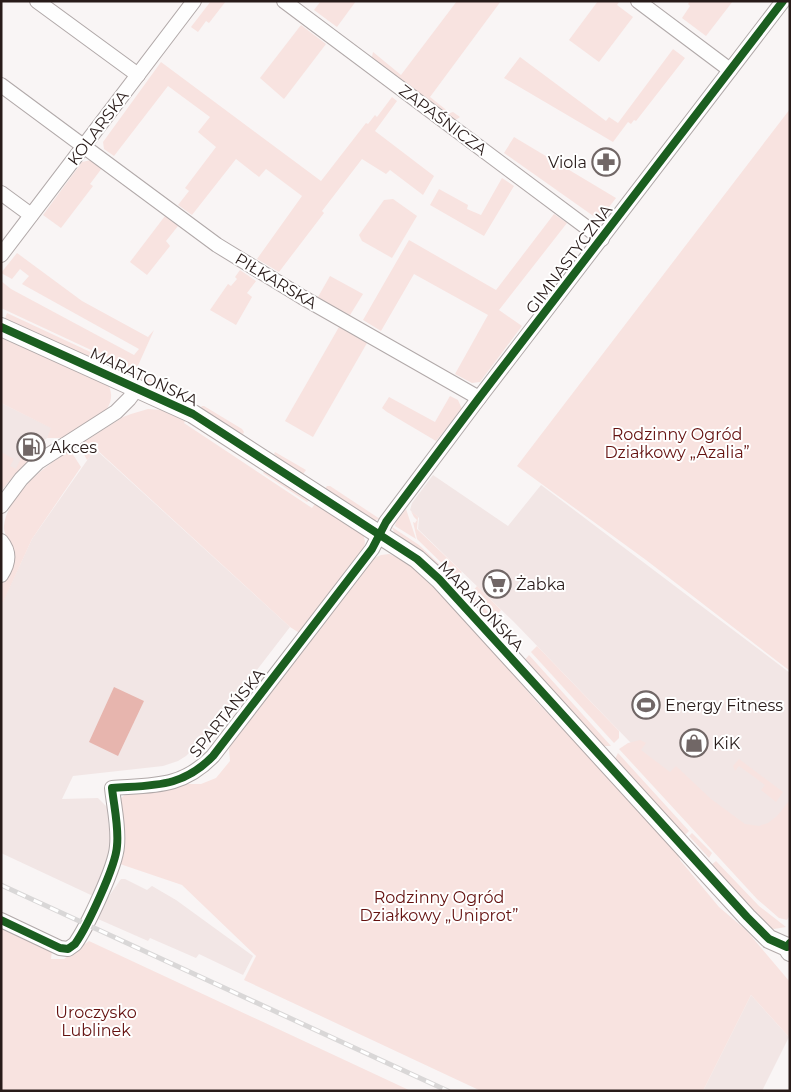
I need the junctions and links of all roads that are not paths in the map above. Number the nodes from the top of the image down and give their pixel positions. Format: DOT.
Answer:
graph roads {
  1 [pos="37,1"];
  2 [pos="194,1"];
  3 [pos="284,1"];
  4 [pos="783,1"];
  5 [pos="643,3"];
  6 [pos="730,70"];
  7 [pos="138,75"];
  8 [pos="1,85"];
  9 [pos="84,146"];
  10 [pos="1,193"];
  11 [pos="31,215"];
  12 [pos="602,239"];
  13 [pos="1,255"];
  14 [pos="1,327"];
  15 [pos="138,387"];
  16 [pos="479,398"];
  17 [pos="1,506"];
  18 [pos="1,541"];
  19 [pos="375,542"];
  20 [pos="1,575"];
  21 [pos="1,920"];
  22 [pos="789,947"];
  1 -- 7 [label="street"];
  2 -- 7 [label="street, KOLARSKA"];
  3 -- 12 [label="street, ZAPAŚNICZA"];
  4 -- 6 [label="street, GIMNASTYCZNA"];
  5 -- 6 [label="street"];
  6 -- 12 [label="street, GIMNASTYCZNA"];
  7 -- 9 [label="street, KOLARSKA"];
  8 -- 9 [label="street, PIŁKARSKA"];
  9 -- 11 [label="street, KOLARSKA"];
  9 -- 16 [label="street, PIŁKARSKA"];
  10 -- 11 [label="street"];
  11 -- 13 [label="street, KOLARSKA"];
  12 -- 16 [label="street, GIMNASTYCZNA"];
  14 -- 15 [label="main road, MARATOŃSKA"];
  15 -- 17 [label="street"];
  15 -- 19 [label="main road, MARATOŃSKA"];
  16 -- 19 [label="street, GIMNASTYCZNA"];
  18 -- 20 [label="street"];
  19 -- 21 [label="street, SPARTAŃSKA"];
  19 -- 22 [label="main road, MARATOŃSKA"];
}
